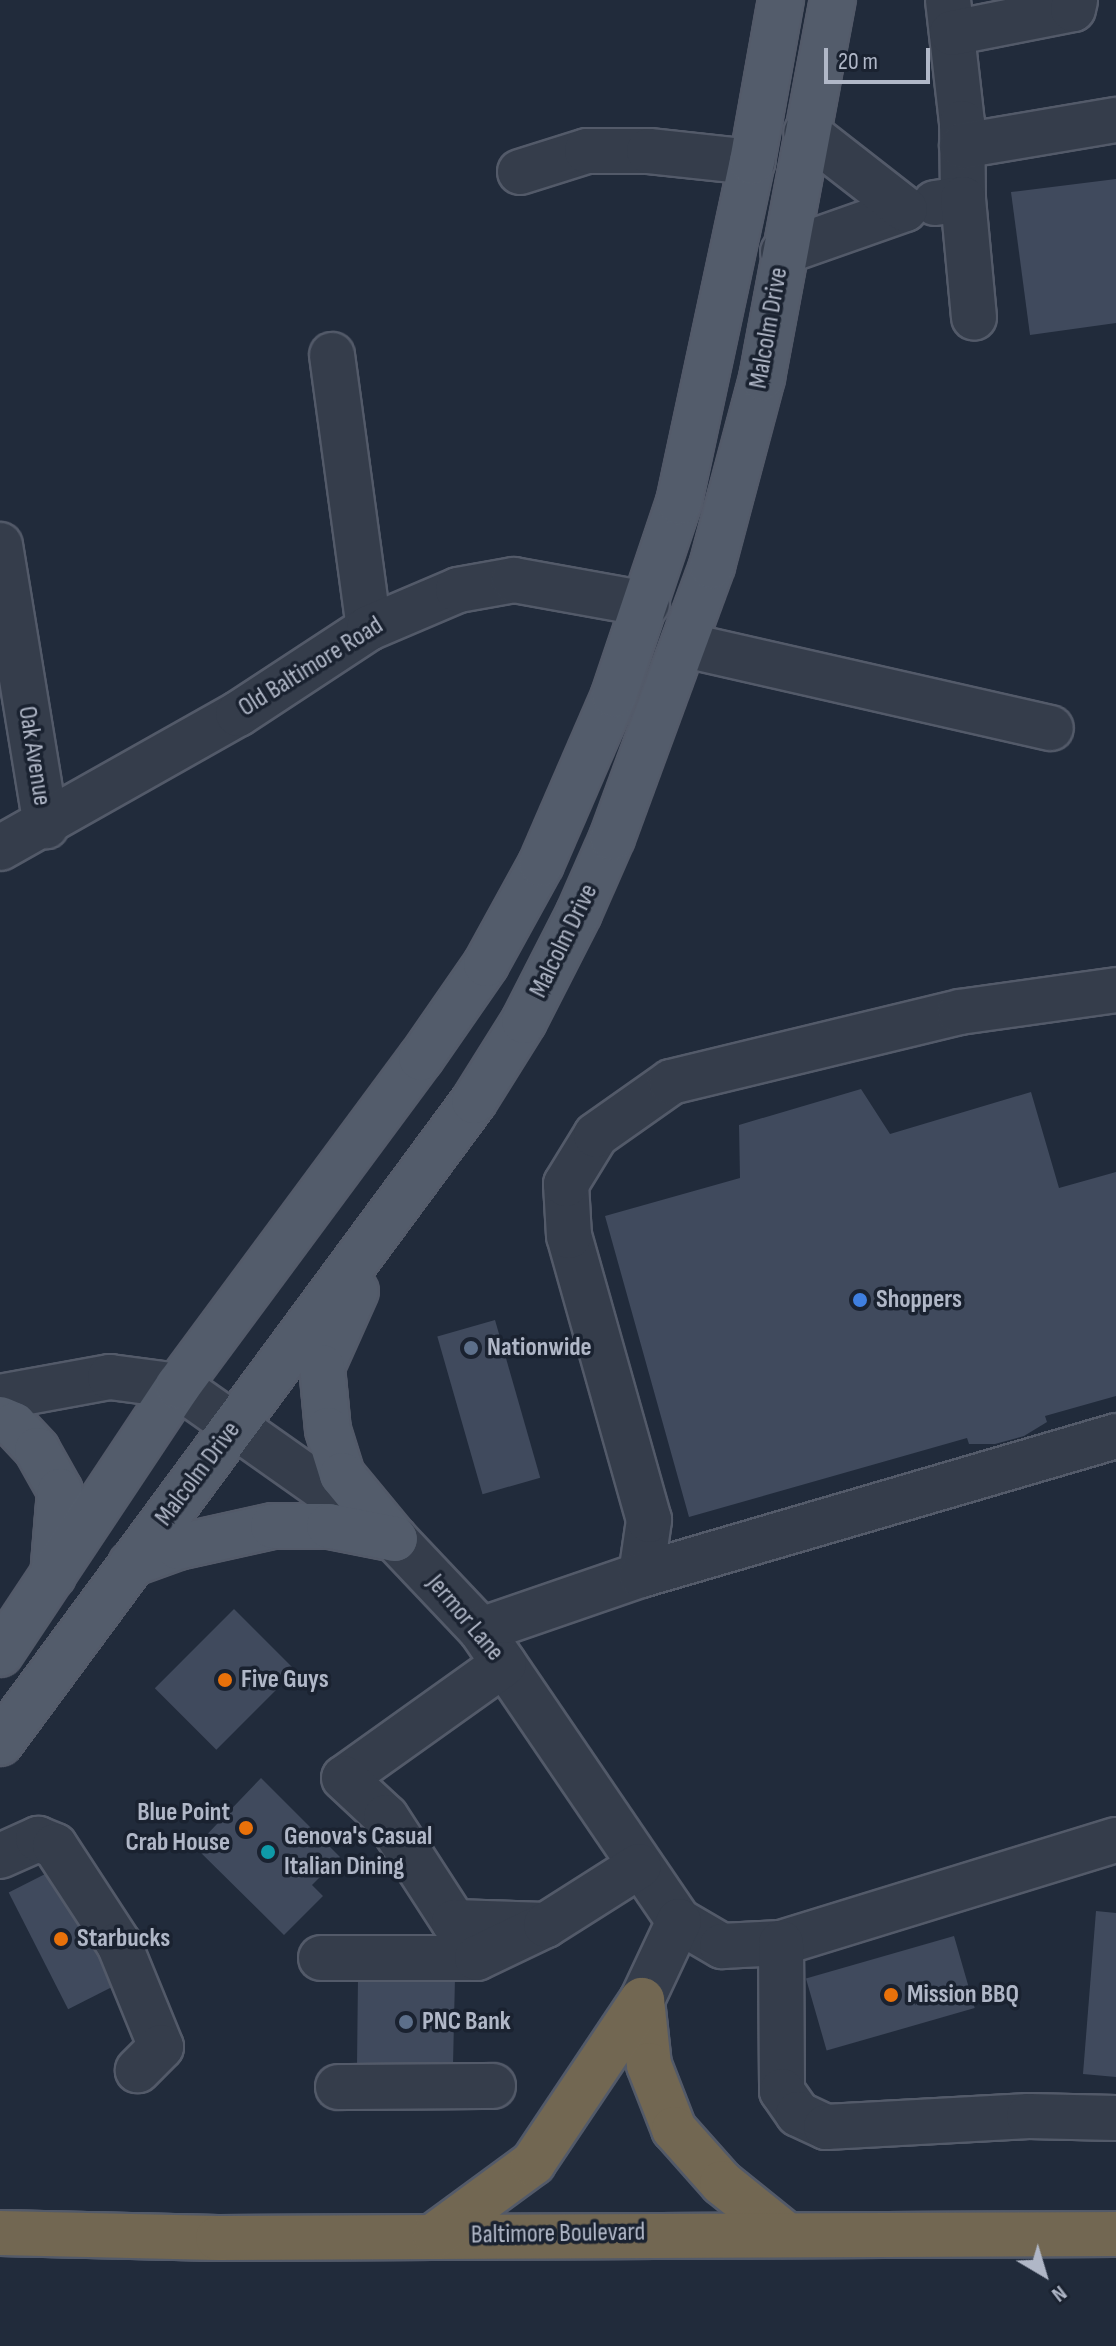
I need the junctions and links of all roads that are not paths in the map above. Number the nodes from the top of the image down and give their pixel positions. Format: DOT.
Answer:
graph roads {
  1 [pos="781,0"];
  2 [pos="833,0"];
  3 [pos="1075,0"];
  4 [pos="950,17"];
  5 [pos="1116,120"];
  6 [pos="806,132"];
  7 [pos="962,146"];
  8 [pos="752,162"];
  9 [pos="520,172"];
  10 [pos="963,199"];
  11 [pos="905,209"];
  12 [pos="783,252"];
  13 [pos="974,317"];
  14 [pos="332,355"];
  15 [pos="0,545"];
  16 [pos="647,604"];
  17 [pos="369,628"];
  18 [pos="685,645"];
  19 [pos="1051,728"];
  20 [pos="46,826"];
  21 [pos="0,848"];
  22 [pos="1116,990"];
  23 [pos="375,1234"];
  24 [pos="178,1386"];
  25 [pos="0,1397"];
  26 [pos="0,1419"];
  27 [pos="233,1426"];
  28 [pos="1116,1436"];
  29 [pos="395,1539"];
  30 [pos="131,1564"];
  31 [pos="641,1575"];
  32 [pos="53,1580"];
  33 [pos="493,1647"];
  34 [pos="0,1654"];
  35 [pos="0,1743"];
  36 [pos="1116,1840"];
  37 [pos="0,1856"];
  38 [pos="639,1866"];
  39 [pos="679,1921"];
  40 [pos="546,1925"];
  41 [pos="781,1943"];
  42 [pos="321,1958"];
  43 [pos="642,2000"];
  44 [pos="138,2070"];
  45 [pos="493,2086"];
  46 [pos="338,2087"];
  47 [pos="1116,2118"];
  48 [pos="783,2232"];
  49 [pos="0,2233"];
  50 [pos="1116,2234"];
  51 [pos="435,2235"];
  1 -- 8 [label="main road, Malcolm Drive"];
  2 -- 6 [label="main road, Malcolm Drive"];
  3 -- 4 [label="street"];
  4 -- 7 [label="street"];
  5 -- 7 [label="street"];
  6 -- 11 [label="street"];
  6 -- 12 [label="main road, Malcolm Drive"];
  7 -- 10 [label="street"];
  8 -- 9 [label="street"];
  8 -- 16 [label="main road, Malcolm Drive"];
  10 -- 11 [label="street"];
  10 -- 13 [label="street"];
  11 -- 12 [label="street"];
  12 -- 18 [label="main road, Malcolm Drive"];
  14 -- 17 [label="street"];
  15 -- 20 [label="street, Oak Avenue"];
  16 -- 17 [label="street, Old Baltimore Road"];
  16 -- 24 [label="main road, Malcolm Drive"];
  17 -- 20 [label="street, Old Baltimore Road"];
  18 -- 19 [label="street"];
  18 -- 23 [label="main road, Malcolm Drive"];
  20 -- 21 [label="street, Old Baltimore Road"];
  22 -- 31 [label="street"];
  23 -- 27 [label="main road, Malcolm Drive"];
  23 -- 29 [label="main road"];
  24 -- 25 [label="street"];
  24 -- 27 [label="street, Jermor Lane"];
  24 -- 32 [label="main road, Malcolm Drive"];
  26 -- 32 [label="main road"];
  27 -- 29 [label="street, Jermor Lane"];
  27 -- 30 [label="main road, Malcolm Drive"];
  28 -- 31 [label="street"];
  29 -- 30 [label="main road"];
  29 -- 33 [label="street, Jermor Lane"];
  30 -- 35 [label="main road, Malcolm Drive"];
  31 -- 33 [label="street"];
  32 -- 34 [label="main road, Malcolm Drive"];
  33 -- 38 [label="street, Jermor Lane"];
  33 -- 40 [label="street"];
  36 -- 41 [label="street, Jermor Lane"];
  37 -- 44 [label="street"];
  38 -- 39 [label="street, Jermor Lane"];
  38 -- 40 [label="street"];
  39 -- 41 [label="street, Jermor Lane"];
  39 -- 43 [label="street"];
  40 -- 42 [label="street"];
  41 -- 47 [label="street"];
  43 -- 48 [label="highway"];
  43 -- 51 [label="highway"];
  45 -- 46 [label="street"];
  48 -- 50 [label="highway, Baltimore Boulevard"];
  48 -- 51 [label="highway, Baltimore Boulevard"];
  49 -- 51 [label="highway, Baltimore Boulevard"];
}
